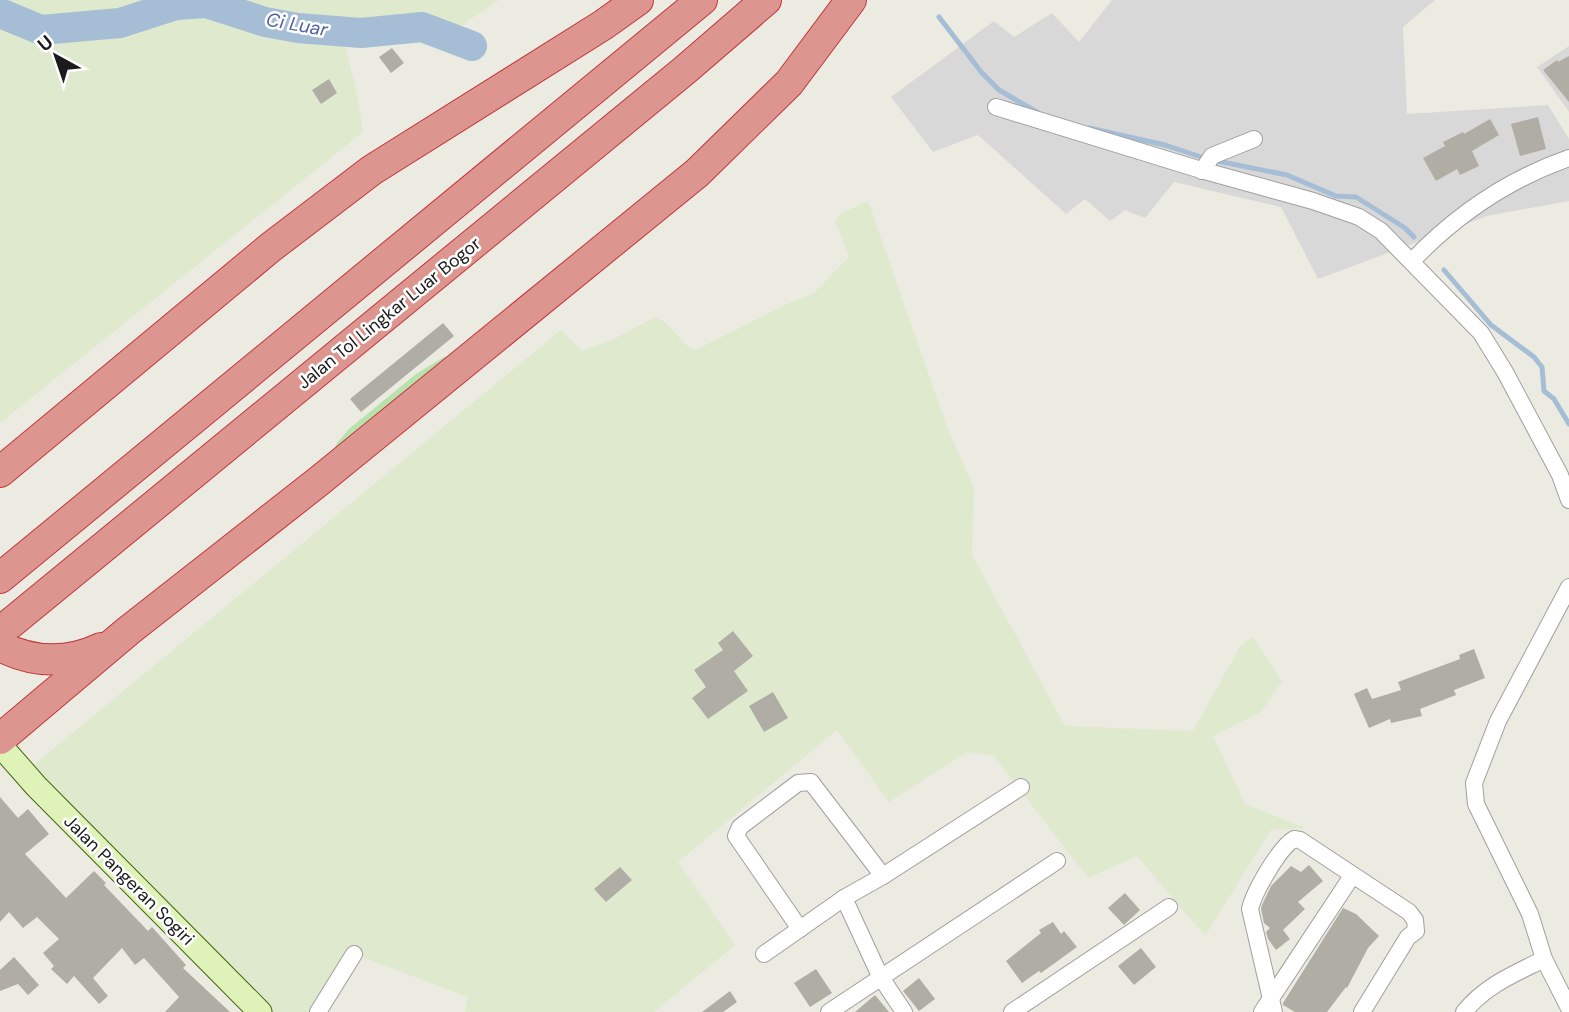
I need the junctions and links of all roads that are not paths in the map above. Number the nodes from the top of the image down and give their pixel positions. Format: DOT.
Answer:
graph roads {
  1 [pos="638,0"];
  2 [pos="702,0"];
  3 [pos="766,0"];
  4 [pos="851,0"];
  5 [pos="996,107"];
  6 [pos="1254,139"];
  7 [pos="1569,158"];
  8 [pos="1202,171"];
  9 [pos="1412,261"];
  10 [pos="0,472"];
  11 [pos="1569,500"];
  12 [pos="0,578"];
  13 [pos="1569,587"];
  14 [pos="128,631"];
  15 [pos="5,635"];
  16 [pos="0,738"];
  17 [pos="0,745"];
  18 [pos="1021,786"];
  19 [pos="1056,861"];
  20 [pos="883,876"];
  21 [pos="1352,876"];
  22 [pos="844,898"];
  23 [pos="1169,907"];
  24 [pos="800,929"];
  25 [pos="354,954"];
  26 [pos="764,954"];
  27 [pos="1544,959"];
  28 [pos="880,976"];
  29 [pos="1269,1008"];
  30 [pos="1569,1008"];
  31 [pos="260,1012"];
  32 [pos="318,1012"];
  33 [pos="829,1012"];
  34 [pos="904,1012"];
  35 [pos="1012,1012"];
  36 [pos="1362,1012"];
  37 [pos="1465,1012"];
  1 -- 10 [label="highway"];
  2 -- 12 [label="highway"];
  3 -- 15 [label="highway, Jalan Tol Lingkar Luar Bogor"];
  4 -- 14 [label="highway"];
  5 -- 8 [label="street"];
  6 -- 8 [label="street"];
  7 -- 9 [label="street"];
  8 -- 9 [label="street"];
  9 -- 11 [label="street"];
  13 -- 27 [label="street"];
  14 -- 15 [label="highway"];
  14 -- 16 [label="highway"];
  17 -- 31 [label="street, Jalan Pangeran Sogiri"];
  18 -- 20 [label="street"];
  19 -- 28 [label="street"];
  20 -- 22 [label="street"];
  20 -- 24 [label="street"];
  21 -- 29 [label="street"];
  21 -- 29 [label="street"];
  21 -- 36 [label="street"];
  22 -- 24 [label="street"];
  22 -- 28 [label="street"];
  23 -- 35 [label="street"];
  24 -- 26 [label="street"];
  25 -- 32 [label="street"];
  27 -- 30 [label="street"];
  27 -- 37 [label="street"];
  28 -- 33 [label="street"];
  28 -- 34 [label="street"];
}
